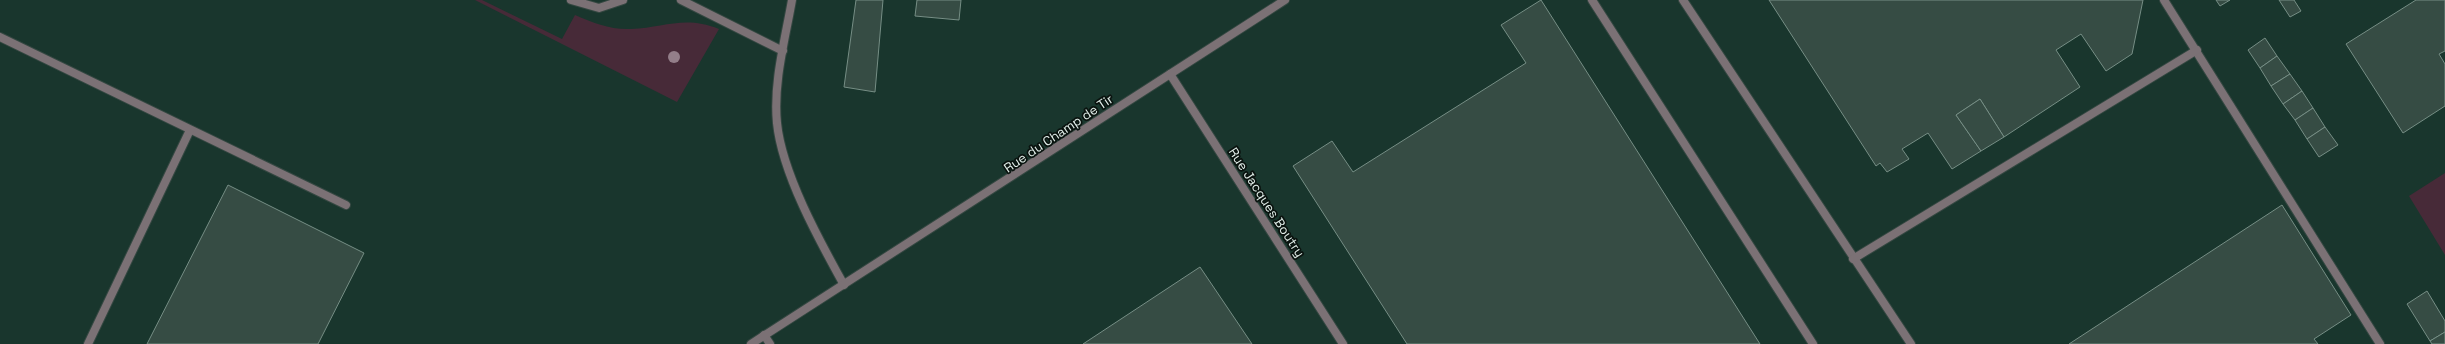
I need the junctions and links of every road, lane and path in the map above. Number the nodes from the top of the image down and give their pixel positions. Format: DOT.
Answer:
graph roads {
  1 [pos="571,0"];
  2 [pos="623,0"];
  3 [pos="681,0"];
  4 [pos="791,0"];
  5 [pos="1285,0"];
  6 [pos="1592,0"];
  7 [pos="1683,0"];
  8 [pos="2164,0"];
  9 [pos="0,37"];
  10 [pos="2196,50"];
  11 [pos="783,51"];
  12 [pos="1170,74"];
  13 [pos="190,130"];
  14 [pos="346,206"];
  15 [pos="1853,259"];
  16 [pos="844,285"];
  17 [pos="764,335"];
  18 [pos="88,344"];
  19 [pos="751,344"];
  20 [pos="770,344"];
  21 [pos="1343,344"];
  22 [pos="1813,344"];
  23 [pos="1911,344"];
  24 [pos="2380,344"];
  1 -- 2 [label="street"];
  3 -- 11 [label="street"];
  4 -- 11 [label="street"];
  5 -- 12 [label="street, Rue du Champ de Tir"];
  6 -- 22 [label="street"];
  7 -- 15 [label="street"];
  8 -- 10 [label="street"];
  9 -- 13 [label="street"];
  10 -- 15 [label="street"];
  10 -- 24 [label="street"];
  11 -- 16 [label="street"];
  12 -- 16 [label="street, Rue du Champ de Tir"];
  12 -- 21 [label="street, Rue Jacques Boutry"];
  13 -- 14 [label="street"];
  13 -- 18 [label="street"];
  15 -- 23 [label="street"];
  16 -- 17 [label="street, Rue du Champ de Tir"];
  17 -- 19 [label="street, Rue du Champ de Tir"];
  17 -- 20 [label="street"];
}
